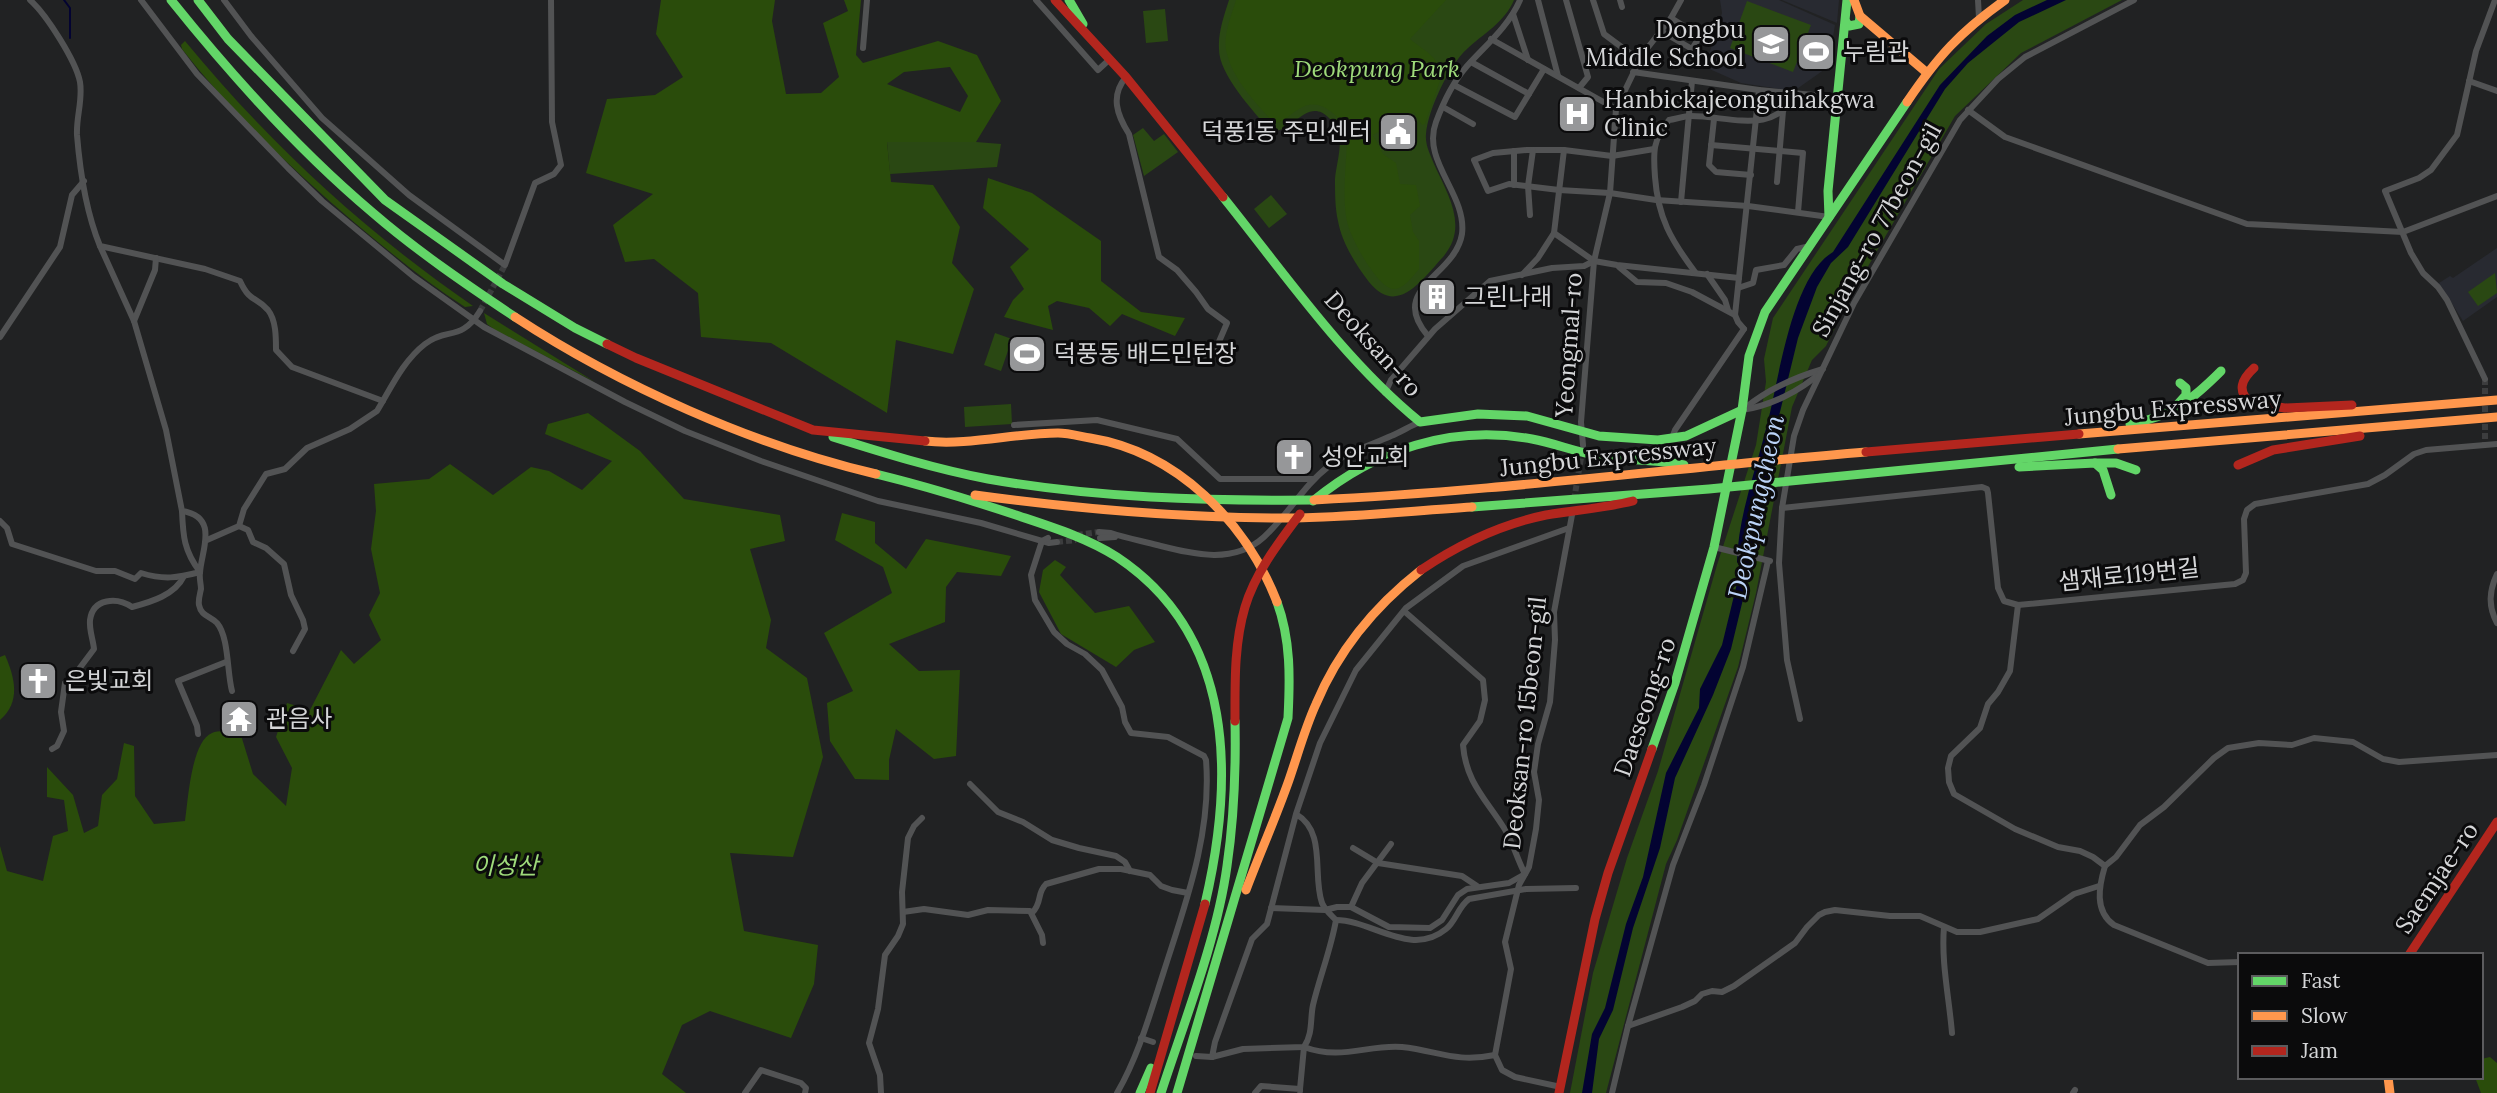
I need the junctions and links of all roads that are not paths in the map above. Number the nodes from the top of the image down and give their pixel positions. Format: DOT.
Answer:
graph roads {
  1 [pos="30,0"];
  2 [pos="141,0"];
  3 [pos="172,0"];
  4 [pos="198,0"];
  5 [pos="224,0"];
  6 [pos="551,0"];
  7 [pos="867,0"];
  8 [pos="1036,0"];
  9 [pos="1055,0"];
  10 [pos="1069,0"];
  11 [pos="1520,0"];
  12 [pos="1538,0"];
  13 [pos="1566,0"];
  14 [pos="1593,0"];
  15 [pos="1681,0"];
  16 [pos="1847,0"];
  17 [pos="1854,0"];
  18 [pos="1978,0"];
  19 [pos="2005,0"];
  20 [pos="2134,0"];
  21 [pos="2495,0"];
  22 [pos="1513,14"];
  23 [pos="1979,18"];
  24 [pos="1671,19"];
  25 [pos="1853,20"];
  26 [pos="1661,31"];
  27 [pos="1089,34"];
  28 [pos="1491,40"];
  29 [pos="863,48"];
  30 [pos="1110,59"];
  31 [pos="1528,60"];
  32 [pos="1639,60"];
  33 [pos="1471,62"];
  34 [pos="1544,69"];
  35 [pos="1633,72"];
  36 [pos="1926,72"];
  37 [pos="1126,77"];
  38 [pos="1558,77"];
  39 [pos="1692,81"];
  40 [pos="2469,81"];
  41 [pos="1454,85"];
  42 [pos="1579,88"];
  43 [pos="1759,90"];
  44 [pos="2497,91"];
  45 [pos="1529,94"];
  46 [pos="1796,94"];
  47 [pos="1836,97"];
  48 [pos="1443,107"];
  49 [pos="1616,109"];
  50 [pos="1968,110"];
  51 [pos="1783,111"];
  52 [pos="1690,116"];
  53 [pos="1714,119"];
  54 [pos="1756,121"];
  55 [pos="1473,124"];
  56 [pos="1711,145"];
  57 [pos="1654,149"];
  58 [pos="1532,150"];
  59 [pos="1564,150"];
  60 [pos="1753,150"];
  61 [pos="1514,151"];
  62 [pos="1780,152"];
  63 [pos="1612,156"];
  64 [pos="1751,175"];
  65 [pos="83,181"];
  66 [pos="1777,182"];
  67 [pos="1514,185"];
  68 [pos="1528,186"];
  69 [pos="1559,190"];
  70 [pos="1610,193"];
  71 [pos="2497,196"];
  72 [pos="1656,200"];
  73 [pos="1681,202"];
  74 [pos="1748,206"];
  75 [pos="1798,212"];
  76 [pos="1530,215"];
  77 [pos="1829,217"];
  78 [pos="2403,232"];
  79 [pos="1554,233"];
  80 [pos="100,246"];
  81 [pos="1810,246"];
  82 [pos="156,258"];
  83 [pos="1594,261"];
  84 [pos="1617,265"];
  85 [pos="1695,272"];
  86 [pos="1707,274"];
  87 [pos="1521,276"];
  88 [pos="1739,278"];
  89 [pos="1738,288"];
  90 [pos="1728,310"];
  91 [pos="480,311"];
  92 [pos="1735,315"];
  93 [pos="474,320"];
  94 [pos="134,321"];
  95 [pos="1744,329"];
  96 [pos="1758,330"];
  97 [pos="0,337"];
  98 [pos="1428,337"];
  99 [pos="1205,355"];
  100 [pos="2254,368"];
  101 [pos="1825,369"];
  102 [pos="2221,371"];
  103 [pos="2485,379"];
  104 [pos="2180,383"];
  105 [pos="1385,393"];
  106 [pos="2497,400"];
  107 [pos="383,401"];
  108 [pos="1742,410"];
  109 [pos="2372,411"];
  110 [pos="2497,417"];
  111 [pos="1420,422"];
  112 [pos="2144,422"];
  113 [pos="1014,425"];
  114 [pos="2374,427"];
  115 [pos="813,430"];
  116 [pos="1583,432"];
  117 [pos="2097,434"];
  118 [pos="1672,438"];
  119 [pos="2497,444"];
  120 [pos="1583,445"];
  121 [pos="2095,463"];
  122 [pos="2238,465"];
  123 [pos="1945,466"];
  124 [pos="1694,468"];
  125 [pos="2136,470"];
  126 [pos="1314,479"];
  127 [pos="940,490"];
  128 [pos="1669,492"];
  129 [pos="2111,495"];
  130 [pos="1782,508"];
  131 [pos="182,511"];
  132 [pos="1572,515"];
  133 [pos="0,521"];
  134 [pos="239,526"];
  135 [pos="1569,528"];
  136 [pos="1100,535"];
  137 [pos="1045,539"];
  138 [pos="207,540"];
  139 [pos="1057,542"];
  140 [pos="1714,547"];
  141 [pos="1765,559"];
  142 [pos="1779,564"];
  143 [pos="200,572"];
  144 [pos="2497,574"];
  145 [pos="184,576"];
  146 [pos="2018,605"];
  147 [pos="1404,611"];
  148 [pos="2497,623"];
  149 [pos="293,651"];
  150 [pos="226,662"];
  151 [pos="232,691"];
  152 [pos="1800,719"];
  153 [pos="198,734"];
  154 [pos="52,749"];
  155 [pos="2497,755"];
  156 [pos="970,785"];
  157 [pos="1296,814"];
  158 [pos="922,818"];
  159 [pos="2497,822"];
  160 [pos="1391,844"];
  161 [pos="1353,848"];
  162 [pos="1378,863"];
  163 [pos="2105,866"];
  164 [pos="1130,870"];
  165 [pos="1525,874"];
  166 [pos="1477,886"];
  167 [pos="2099,886"];
  168 [pos="1576,888"];
  169 [pos="1188,892"];
  170 [pos="1517,892"];
  171 [pos="1350,907"];
  172 [pos="1271,908"];
  173 [pos="1325,910"];
  174 [pos="903,912"];
  175 [pos="1032,913"];
  176 [pos="1336,920"];
  177 [pos="1944,927"];
  178 [pos="1044,943"];
  179 [pos="2410,953"];
  180 [pos="2238,962"];
  181 [pos="1215,969"];
  182 [pos="1628,1026"];
  183 [pos="1952,1033"];
  184 [pos="1141,1038"];
  185 [pos="1165,1040"];
  186 [pos="1153,1042"];
  187 [pos="1304,1047"];
  188 [pos="1495,1055"];
  189 [pos="1196,1056"];
  190 [pos="1212,1057"];
  191 [pos="1560,1090"];
  192 [pos="1300,1091"];
  193 [pos="745,1093"];
  194 [pos="805,1093"];
  195 [pos="881,1093"];
  196 [pos="1117,1093"];
  197 [pos="1140,1093"];
  198 [pos="1150,1093"];
  199 [pos="1161,1093"];
  200 [pos="1177,1093"];
  201 [pos="1255,1093"];
  202 [pos="1612,1093"];
  1 -- 65 [label="street"];
  2 -- 93 [label="street"];
  3 -- 127 [label="main road"];
  4 -- 115 [label="main road"];
  5 -- 6 [label="street"];
  7 -- 29 [label="street"];
  8 -- 30 [label="street"];
  9 -- 27 [label="main road, Deoksan-ro"];
  10 -- 27 [label="main road, Deoksan-ro"];
  11 -- 22 [label="street"];
  12 -- 38 [label="street"];
  13 -- 42 [label="street"];
  14 -- 32 [label="street"];
  15 -- 24 [label="street, Yeongmal-ro"];
  16 -- 25 [label="main road"];
  17 -- 25 [label="main road"];
  18 -- 23 [label="street"];
  19 -- 23 [label="main road, Daeseong-ro"];
  20 -- 50 [label="street, Sinjang-ro 77beon-gil"];
  21 -- 40 [label="street"];
  22 -- 28 [label="street"];
  22 -- 31 [label="street"];
  23 -- 36 [label="main road, Daeseong-ro"];
  24 -- 26 [label="street, Yeongmal-ro"];
  24 -- 26 [label="street"];
  25 -- 36 [label="main road"];
  25 -- 47 [label="main road"];
  26 -- 32 [label="street, Yeongmal-ro"];
  27 -- 30 [label="main road, Deoksan-ro"];
  28 -- 31 [label="street"];
  28 -- 33 [label="street"];
  30 -- 37 [label="main road, Deoksan-ro"];
  31 -- 34 [label="street"];
  32 -- 35 [label="street, Yeongmal-ro"];
  33 -- 41 [label="street"];
  33 -- 45 [label="street"];
  34 -- 38 [label="street"];
  34 -- 45 [label="street"];
  35 -- 39 [label="street"];
  35 -- 49 [label="street, Yeongmal-ro"];
  36 -- 77 [label="main road, Daeseong-ro"];
  37 -- 99 [label="street"];
  37 -- 105 [label="main road, Deoksan-ro"];
  38 -- 42 [label="street"];
  39 -- 43 [label="street"];
  39 -- 52 [label="street"];
  40 -- 44 [label="street"];
  40 -- 78 [label="street"];
  41 -- 45 [label="street"];
  41 -- 48 [label="street"];
  42 -- 49 [label="street"];
  43 -- 46 [label="street"];
  43 -- 54 [label="street"];
  46 -- 47 [label="street"];
  46 -- 51 [label="street"];
  47 -- 77 [label="main road"];
  48 -- 55 [label="street"];
  48 -- 98 [label="street"];
  49 -- 63 [label="street, Yeongmal-ro"];
  50 -- 78 [label="street"];
  50 -- 101 [label="street, Sinjang-ro 77beon-gil"];
  51 -- 54 [label="street"];
  51 -- 62 [label="street"];
  52 -- 53 [label="street"];
  52 -- 57 [label="street"];
  52 -- 73 [label="street"];
  53 -- 54 [label="street"];
  53 -- 56 [label="street"];
  54 -- 60 [label="street"];
  56 -- 60 [label="street"];
  56 -- 64 [label="street"];
  57 -- 63 [label="street"];
  57 -- 72 [label="street"];
  58 -- 59 [label="street"];
  58 -- 61 [label="street"];
  58 -- 68 [label="street"];
  59 -- 63 [label="street"];
  59 -- 69 [label="street"];
  60 -- 62 [label="street"];
  60 -- 64 [label="street"];
  61 -- 67 [label="street"];
  61 -- 67 [label="street"];
  62 -- 66 [label="street"];
  62 -- 75 [label="street"];
  63 -- 70 [label="street, Yeongmal-ro"];
  64 -- 74 [label="street"];
  65 -- 80 [label="street"];
  65 -- 97 [label="street"];
  67 -- 68 [label="street"];
  68 -- 69 [label="street"];
  68 -- 76 [label="street"];
  69 -- 70 [label="street"];
  69 -- 79 [label="street"];
  70 -- 72 [label="street"];
  70 -- 83 [label="street, Yeongmal-ro"];
  71 -- 78 [label="street"];
  72 -- 73 [label="street"];
  72 -- 85 [label="street"];
  73 -- 74 [label="street"];
  74 -- 75 [label="street"];
  74 -- 88 [label="street"];
  75 -- 77 [label="street"];
  77 -- 81 [label="main road, Daeseong-ro"];
  78 -- 103 [label="street"];
  79 -- 83 [label="street, Yeongmal-ro"];
  79 -- 87 [label="street"];
  80 -- 82 [label="street"];
  80 -- 94 [label="street"];
  81 -- 89 [label="street"];
  81 -- 96 [label="main road, Daeseong-ro"];
  82 -- 94 [label="street"];
  82 -- 107 [label="street"];
  83 -- 84 [label="street"];
  83 -- 87 [label="street"];
  83 -- 116 [label="street, Yeongmal-ro"];
  84 -- 85 [label="street"];
  84 -- 90 [label="street"];
  85 -- 86 [label="street"];
  86 -- 88 [label="street"];
  86 -- 90 [label="street"];
  87 -- 98 [label="street"];
  88 -- 89 [label="street"];
  89 -- 92 [label="street"];
  90 -- 92 [label="street"];
  91 -- 93 [label="street"];
  92 -- 95 [label="street"];
  93 -- 107 [label="street"];
  93 -- 137 [label="street"];
  94 -- 131 [label="street"];
  95 -- 96 [label="street"];
  95 -- 118 [label="street"];
  96 -- 108 [label="main road, Daeseong-ro"];
  98 -- 105 [label="street"];
  100 -- 109 [label="main road"];
  101 -- 108 [label="street"];
  101 -- 108 [label="street"];
  101 -- 130 [label="street, Sinjang-ro 77beon-gil"];
  102 -- 112 [label="main road"];
  104 -- 112 [label="main road"];
  105 -- 111 [label="main road, Deoksan-ro"];
  106 -- 109 [label="main road, Jungbu Expressway"];
  107 -- 134 [label="street"];
  108 -- 118 [label="main road, Deoksan-ro"];
  108 -- 140 [label="main road, Daeseong-ro"];
  109 -- 117 [label="main road, Jungbu Expressway"];
  110 -- 114 [label="main road, Jungbu Expressway"];
  111 -- 116 [label="main road, Deoksan-ro"];
  111 -- 126 [label="street"];
  112 -- 117 [label="main road"];
  113 -- 126 [label="street"];
  114 -- 122 [label="main road"];
  114 -- 123 [label="main road, Jungbu Expressway"];
  115 -- 124 [label="main road, Jungbu Expressway"];
  115 -- 181 [label="main road"];
  116 -- 118 [label="main road, Deoksan-ro"];
  116 -- 120 [label="street"];
  117 -- 124 [label="main road, Jungbu Expressway"];
  119 -- 146 [label="street, 샘재로119번길"];
  121 -- 123 [label="main road"];
  121 -- 125 [label="main road"];
  121 -- 129 [label="main road"];
  123 -- 128 [label="main road, Jungbu Expressway"];
  124 -- 199 [label="main road"];
  126 -- 136 [label="street"];
  127 -- 128 [label="main road, Jungbu Expressway"];
  127 -- 185 [label="main road"];
  128 -- 181 [label="main road"];
  130 -- 142 [label="street, Sinjang-ro 77beon-gil"];
  130 -- 146 [label="street"];
  131 -- 138 [label="street"];
  131 -- 143 [label="street"];
  132 -- 135 [label="street, Deoksan-ro 15beon-gil"];
  133 -- 145 [label="street"];
  134 -- 138 [label="street"];
  134 -- 149 [label="street"];
  135 -- 147 [label="street"];
  135 -- 165 [label="street, Deoksan-ro 15beon-gil"];
  137 -- 139 [label="street"];
  137 -- 169 [label="street"];
  138 -- 143 [label="street"];
  140 -- 141 [label="street"];
  140 -- 191 [label="main road, Daeseong-ro"];
  141 -- 142 [label="street"];
  141 -- 182 [label="street"];
  142 -- 152 [label="street, Sinjang-ro 77beon-gil"];
  143 -- 145 [label="street"];
  143 -- 150 [label="street"];
  144 -- 148 [label="street"];
  145 -- 154 [label="street"];
  146 -- 163 [label="street"];
  147 -- 157 [label="street"];
  147 -- 165 [label="street"];
  150 -- 151 [label="street"];
  150 -- 153 [label="street"];
  155 -- 163 [label="street"];
  156 -- 164 [label="street"];
  157 -- 172 [label="street"];
  157 -- 173 [label="street"];
  158 -- 174 [label="street"];
  159 -- 179 [label="main road, Saemjae-ro"];
  160 -- 162 [label="street"];
  161 -- 162 [label="street"];
  162 -- 166 [label="street"];
  162 -- 171 [label="street"];
  163 -- 167 [label="street"];
  164 -- 169 [label="street"];
  164 -- 175 [label="street"];
  165 -- 166 [label="street"];
  165 -- 170 [label="street, Deoksan-ro 15beon-gil"];
  166 -- 171 [label="street"];
  167 -- 177 [label="street"];
  167 -- 180 [label="street"];
  168 -- 170 [label="street"];
  169 -- 184 [label="street"];
  170 -- 176 [label="street"];
  170 -- 188 [label="street, Deoksan-ro 15beon-gil"];
  171 -- 173 [label="street"];
  172 -- 173 [label="street"];
  172 -- 190 [label="street"];
  173 -- 176 [label="street"];
  174 -- 175 [label="street"];
  174 -- 195 [label="street"];
  175 -- 178 [label="street"];
  176 -- 187 [label="street"];
  177 -- 182 [label="street"];
  177 -- 183 [label="street"];
  181 -- 200 [label="main road"];
  182 -- 202 [label="street"];
  184 -- 186 [label="street"];
  184 -- 196 [label="street"];
  185 -- 197 [label="main road"];
  185 -- 198 [label="main road"];
  187 -- 188 [label="street"];
  187 -- 190 [label="street"];
  187 -- 192 [label="street"];
  188 -- 191 [label="street"];
  189 -- 190 [label="street"];
  192 -- 201 [label="street"];
  193 -- 194 [label="street"];
}
